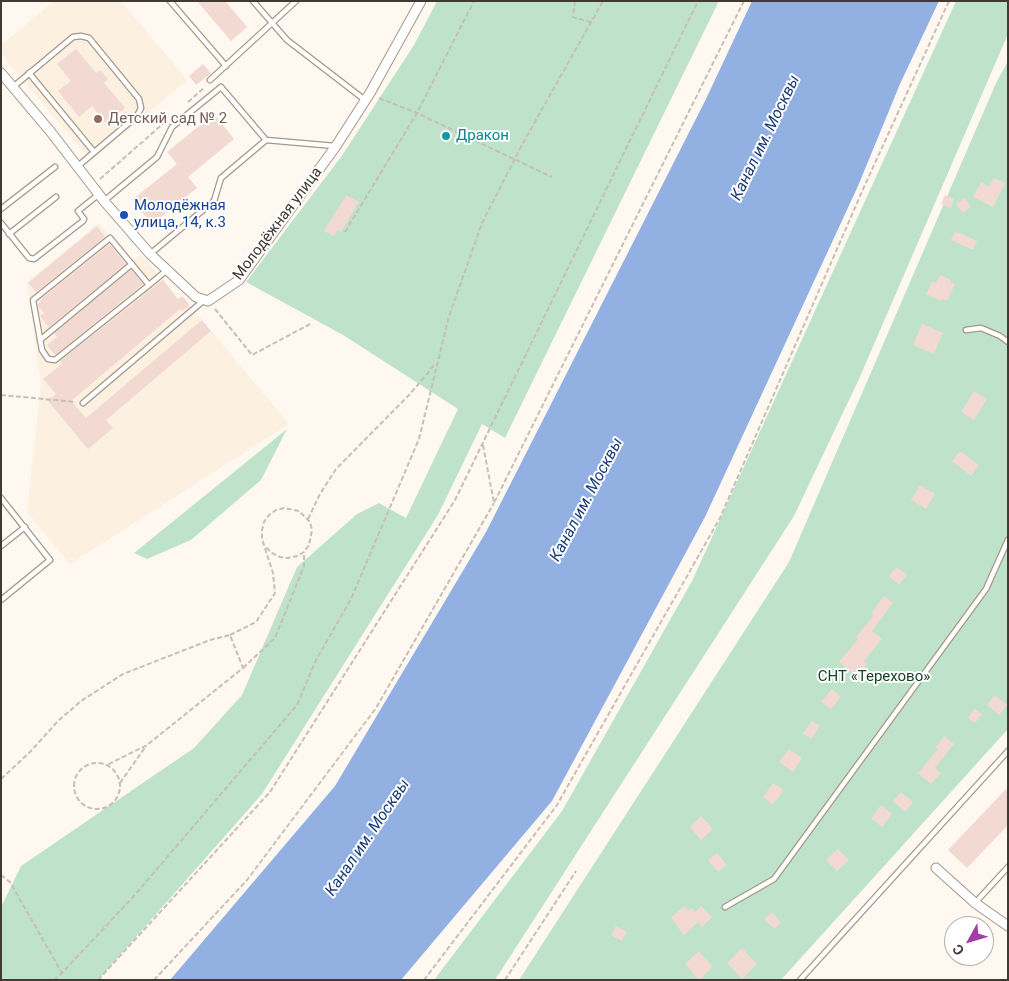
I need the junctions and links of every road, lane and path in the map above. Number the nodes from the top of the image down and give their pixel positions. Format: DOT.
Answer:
graph roads {
  1 [pos="170,1"];
  2 [pos="253,1"];
  3 [pos="296,1"];
  4 [pos="421,1"];
  5 [pos="474,1"];
  6 [pos="575,1"];
  7 [pos="603,1"];
  8 [pos="698,1"];
  9 [pos="744,1"];
  10 [pos="949,1"];
  11 [pos="590,22"];
  12 [pos="272,23"];
  13 [pos="226,66"];
  14 [pos="29,73"];
  15 [pos="210,80"];
  16 [pos="6,81"];
  17 [pos="206,87"];
  18 [pos="375,96"];
  19 [pos="365,100"];
  20 [pos="184,105"];
  21 [pos="417,113"];
  22 [pos="170,118"];
  23 [pos="266,140"];
  24 [pos="336,146"];
  25 [pos="94,152"];
  26 [pos="514,160"];
  27 [pos="78,166"];
  28 [pos="55,167"];
  29 [pos="552,177"];
  30 [pos="92,185"];
  31 [pos="56,197"];
  32 [pos="101,197"];
  33 [pos="1,209"];
  34 [pos="1,223"];
  35 [pos="346,232"];
  36 [pos="9,234"];
  37 [pos="150,254"];
  38 [pos="132,264"];
  39 [pos="167,270"];
  40 [pos="149,285"];
  41 [pos="206,300"];
  42 [pos="310,324"];
  43 [pos="966,330"];
  44 [pos="40,340"];
  45 [pos="1008,342"];
  46 [pos="437,365"];
  47 [pos="1,395"];
  48 [pos="83,403"];
  49 [pos="483,443"];
  50 [pos="1,498"];
  51 [pos="494,504"];
  52 [pos="308,519"];
  53 [pos="25,527"];
  54 [pos="1008,540"];
  55 [pos="1,546"];
  56 [pos="266,547"];
  57 [pos="304,552"];
  58 [pos="1,600"];
  59 [pos="230,635"];
  60 [pos="243,668"];
  61 [pos="147,745"];
  62 [pos="1008,751"];
  63 [pos="108,765"];
  64 [pos="1,779"];
  65 [pos="120,783"];
  66 [pos="936,868"];
  67 [pos="1008,868"];
  68 [pos="576,871"];
  69 [pos="1,875"];
  70 [pos="975,903"];
  71 [pos="725,907"];
  72 [pos="1008,926"];
  73 [pos="62,973"];
  74 [pos="54,980"];
  75 [pos="98,980"];
  76 [pos="154,980"];
  77 [pos="424,980"];
  78 [pos="505,980"];
  79 [pos="800,980"];
  1 -- 13 [label="lane"];
  2 -- 12 [label="lane"];
  3 -- 12 [label="lane"];
  4 -- 19 [label="street, Молодёжная улица"];
  5 -- 21 [label="path"];
  6 -- 11 [label="path"];
  7 -- 11 [label="path"];
  8 -- 49 [label="path"];
  9 -- 51 [label="path"];
  10 -- 77 [label="path"];
  11 -- 26 [label="path"];
  12 -- 13 [label="lane"];
  12 -- 19 [label="lane"];
  13 -- 15 [label="lane"];
  14 -- 16 [label="lane"];
  14 -- 25 [label="lane"];
  14 -- 25 [label="lane"];
  16 -- 27 [label="street"];
  17 -- 20 [label="path"];
  18 -- 21 [label="path"];
  19 -- 24 [label="street, Молодёжная улица"];
  21 -- 26 [label="path"];
  21 -- 35 [label="path"];
  22 -- 30 [label="path"];
  23 -- 24 [label="lane"];
  23 -- 32 [label="lane"];
  23 -- 37 [label="lane"];
  24 -- 41 [label="street, Молодёжная улица"];
  25 -- 27 [label="lane"];
  26 -- 29 [label="path"];
  26 -- 46 [label="path"];
  27 -- 30 [label="street"];
  28 -- 33 [label="lane"];
  30 -- 32 [label="street"];
  31 -- 36 [label="lane"];
  32 -- 36 [label="lane"];
  32 -- 37 [label="street"];
  34 -- 36 [label="lane"];
  37 -- 39 [label="street"];
  38 -- 40 [label="lane"];
  38 -- 44 [label="lane"];
  38 -- 44 [label="lane"];
  39 -- 40 [label="lane"];
  39 -- 41 [label="street"];
  40 -- 44 [label="lane"];
  41 -- 42 [label="path"];
  41 -- 48 [label="lane"];
  43 -- 45 [label="lane"];
  46 -- 52 [label="path"];
  46 -- 73 [label="path"];
  47 -- 48 [label="path"];
  49 -- 51 [label="path"];
  49 -- 75 [label="path"];
  50 -- 53 [label="lane"];
  51 -- 76 [label="path"];
  52 -- 56 [label="path"];
  52 -- 57 [label="path"];
  53 -- 55 [label="lane"];
  53 -- 58 [label="lane"];
  54 -- 71 [label="lane"];
  56 -- 57 [label="path"];
  56 -- 59 [label="path"];
  57 -- 60 [label="path"];
  59 -- 60 [label="path"];
  59 -- 64 [label="path"];
  60 -- 61 [label="path"];
  61 -- 63 [label="path"];
  61 -- 65 [label="path"];
  62 -- 79 [label="lane"];
  63 -- 65 [label="path"];
  63 -- 65 [label="path"];
  66 -- 70 [label="street"];
  67 -- 70 [label="lane"];
  68 -- 78 [label="path"];
  69 -- 73 [label="path"];
  70 -- 72 [label="street"];
  73 -- 74 [label="path"];
}
